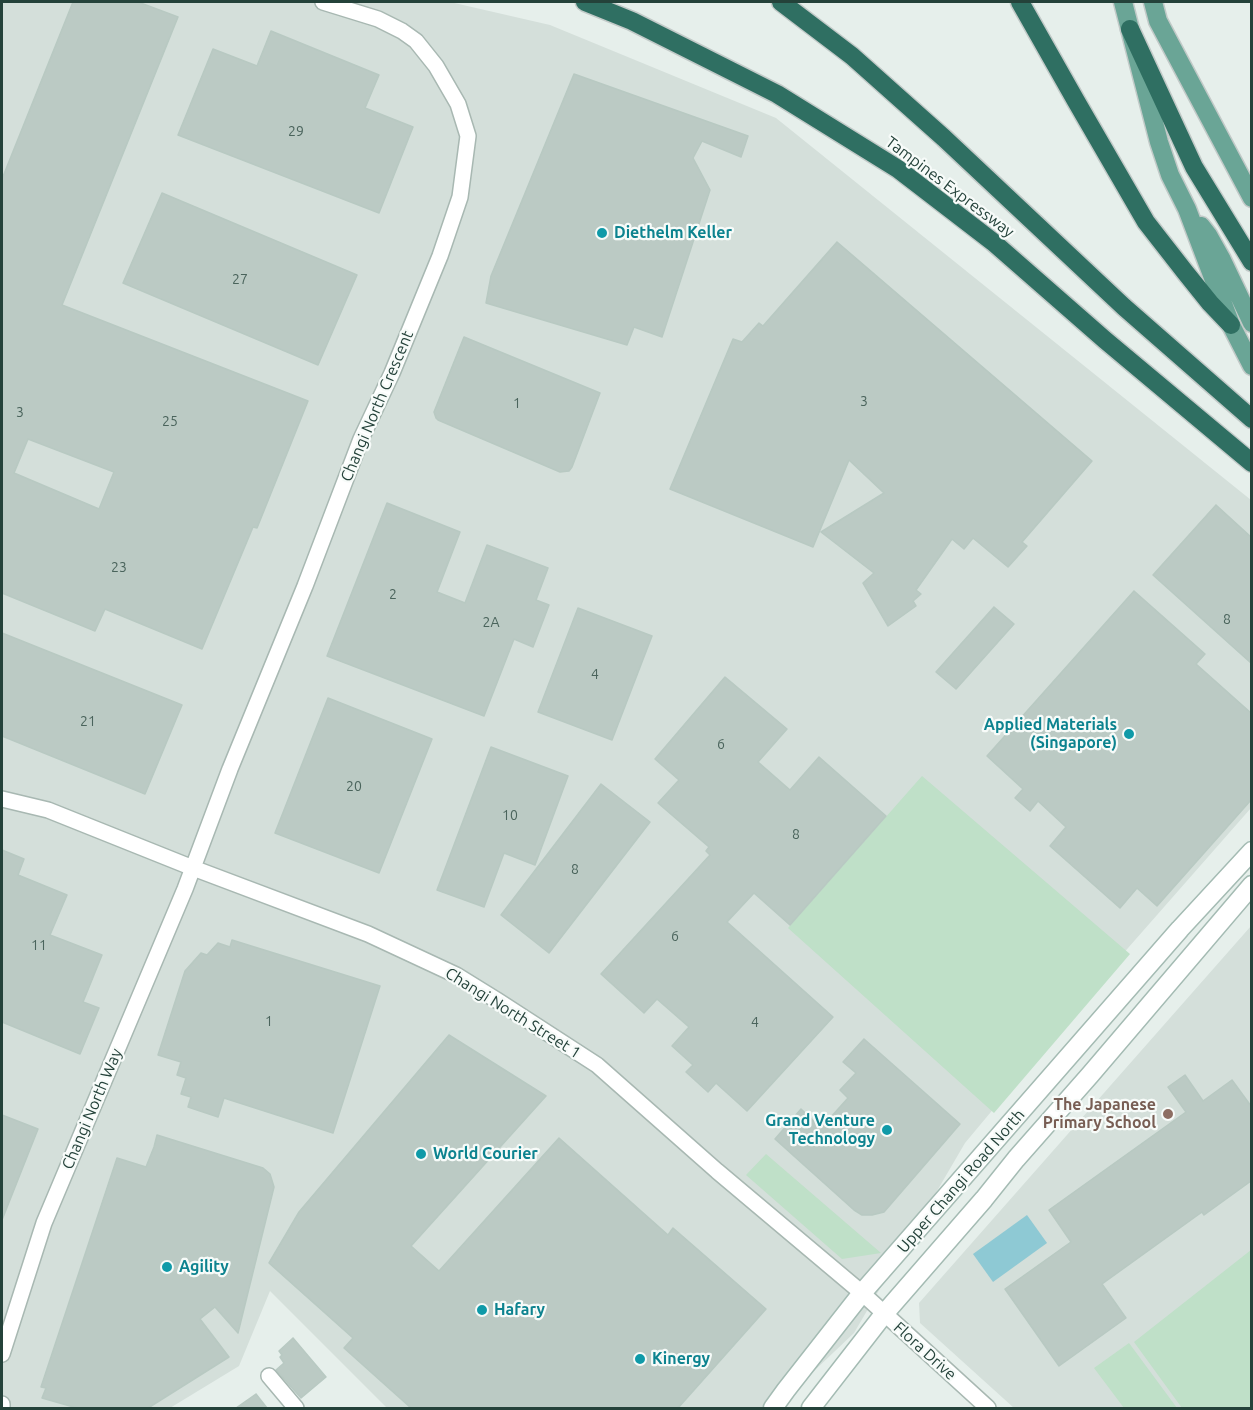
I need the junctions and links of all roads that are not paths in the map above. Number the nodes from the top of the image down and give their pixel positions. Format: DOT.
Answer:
graph roads {
  1 [pos="323,2"];
  2 [pos="585,2"];
  3 [pos="781,2"];
  4 [pos="1020,2"];
  5 [pos="1123,2"];
  6 [pos="1153,2"];
  7 [pos="1130,29"];
  8 [pos="1251,198"];
  9 [pos="1187,209"];
  10 [pos="1251,262"];
  11 [pos="1251,322"];
  12 [pos="1231,325"];
  13 [pos="1251,366"];
  14 [pos="1251,419"];
  15 [pos="1251,463"];
  16 [pos="2,799"];
  17 [pos="1251,851"];
  18 [pos="193,868"];
  19 [pos="1251,885"];
  20 [pos="862,1293"];
  21 [pos="884,1314"];
  22 [pos="2,1354"];
  23 [pos="269,1376"];
  24 [pos="296,1408"];
  25 [pos="773,1408"];
  26 [pos="811,1408"];
  27 [pos="988,1408"];
  1 -- 18 [label="street, Changi North Crescent"];
  2 -- 15 [label="highway, Tampines Expressway"];
  3 -- 14 [label="highway, Tampines Expressway"];
  4 -- 12 [label="highway"];
  5 -- 7 [label="main road"];
  6 -- 8 [label="main road"];
  7 -- 9 [label="main road"];
  7 -- 10 [label="highway"];
  9 -- 11 [label="main road"];
  9 -- 12 [label="main road"];
  12 -- 13 [label="main road"];
  16 -- 18 [label="street, Changi North Street 1"];
  17 -- 20 [label="street, Upper Changi Road North"];
  18 -- 20 [label="street, Changi North Street 1"];
  18 -- 22 [label="street, Changi North Way"];
  19 -- 21 [label="street, Upper Changi Road North"];
  20 -- 21 [label="street, Flora Drive"];
  20 -- 25 [label="street, Upper Changi Road North"];
  21 -- 26 [label="street, Upper Changi Road North"];
  21 -- 27 [label="street, Flora Drive"];
  23 -- 24 [label="street"];
}
